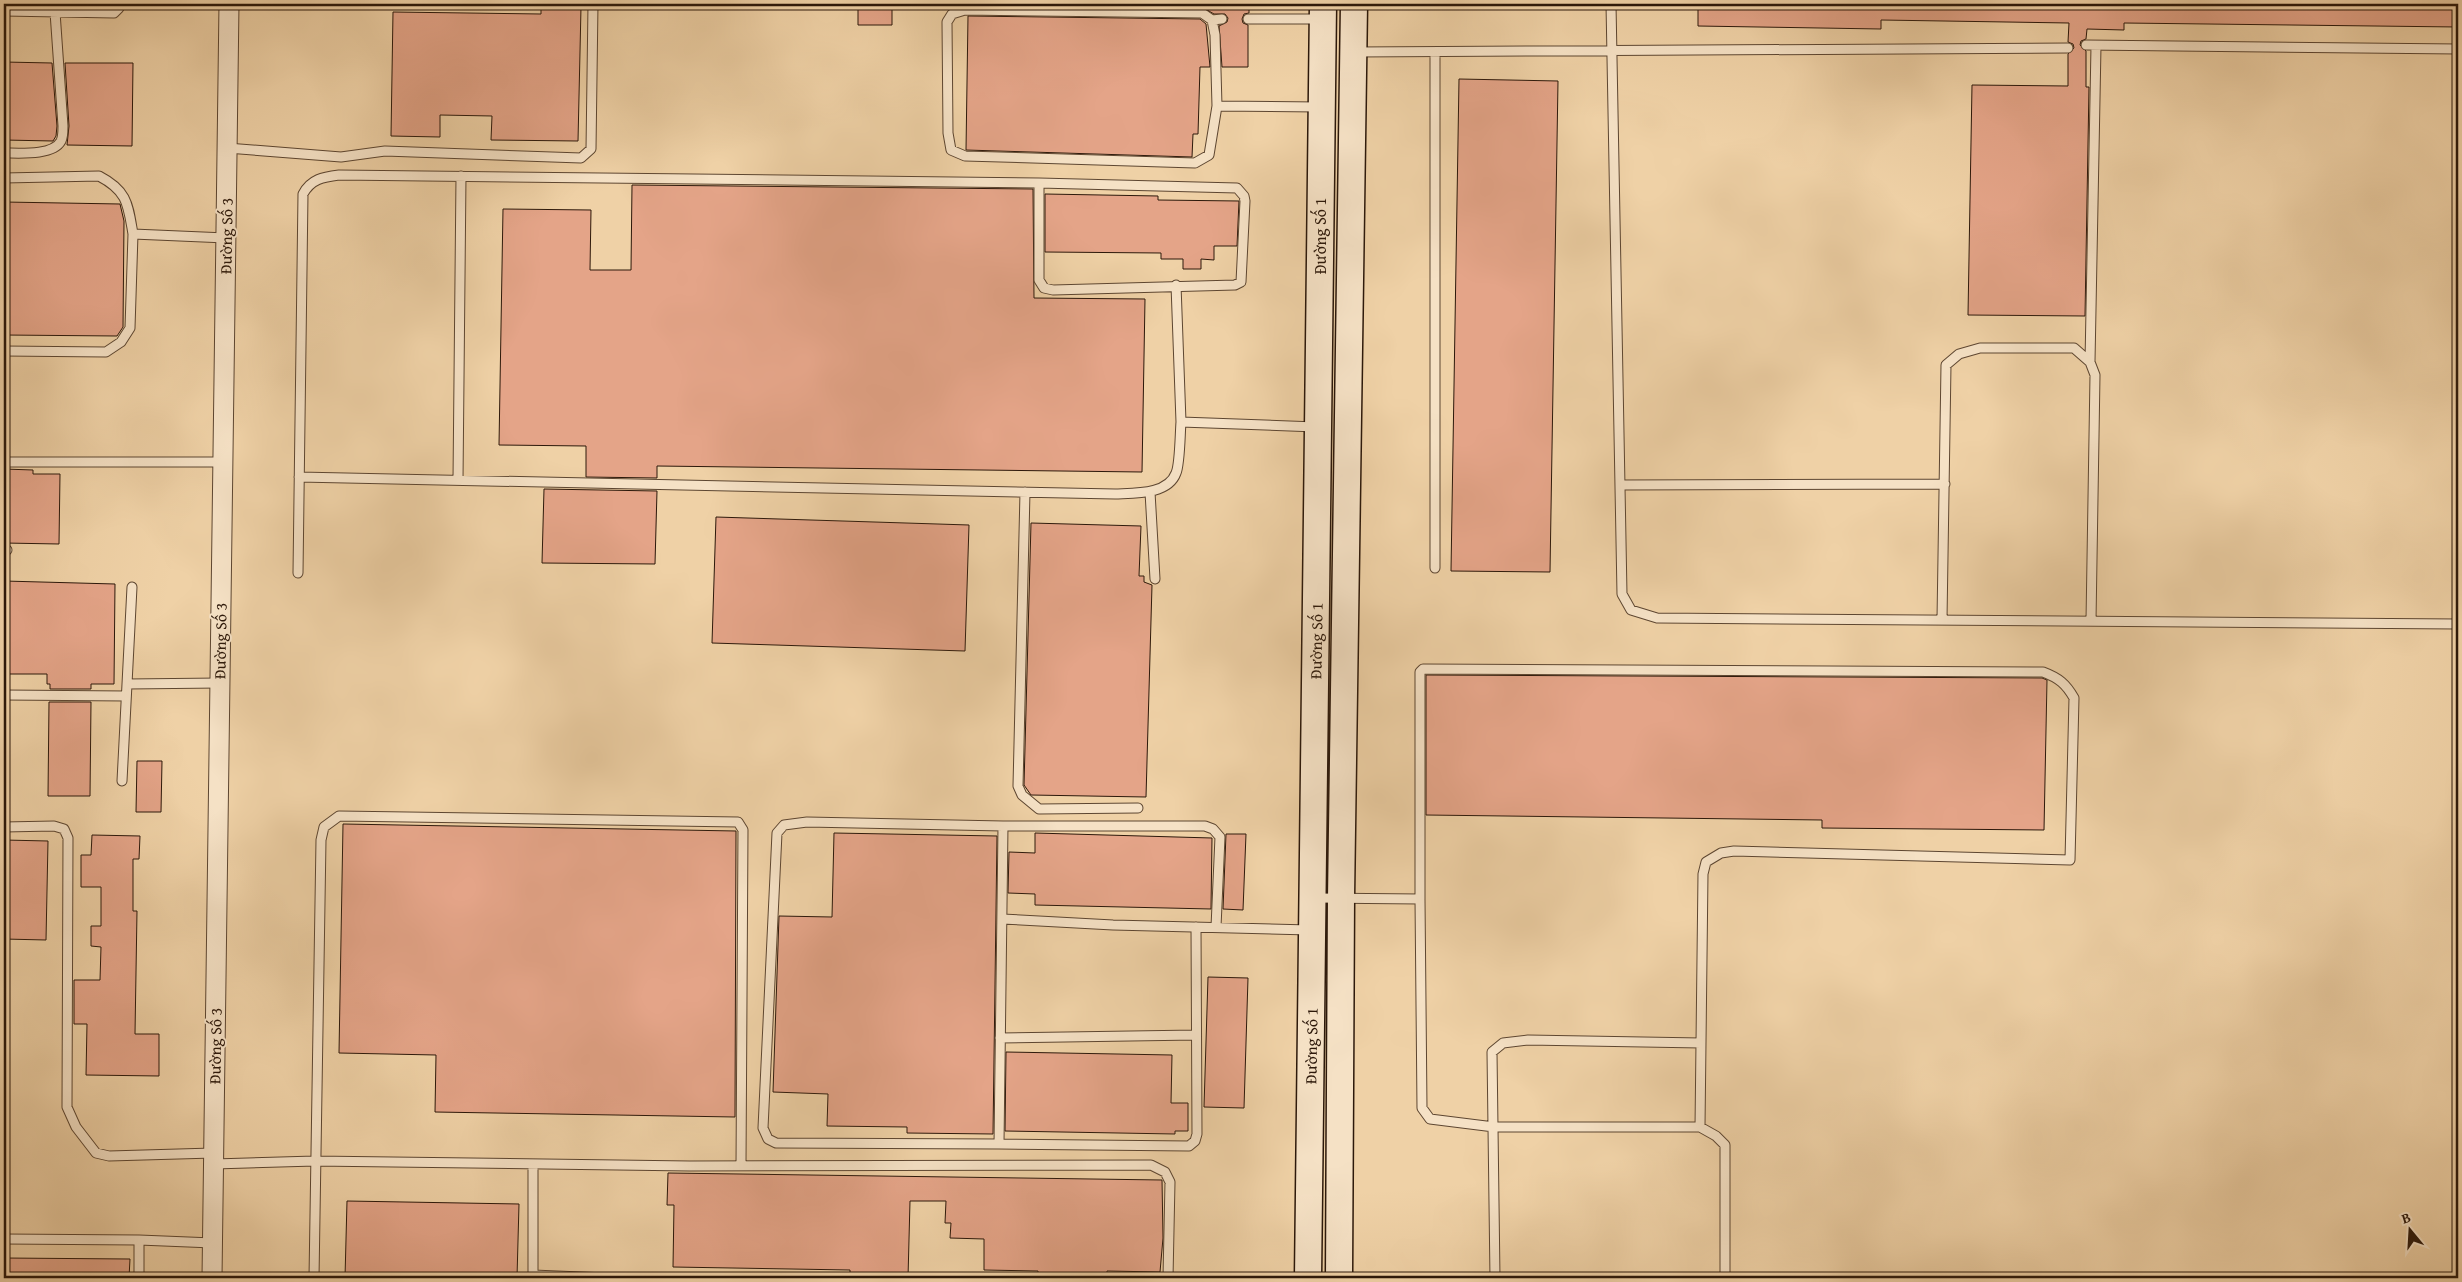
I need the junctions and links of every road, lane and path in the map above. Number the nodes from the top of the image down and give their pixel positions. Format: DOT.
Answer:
graph roads {
  1 [pos="119,4"];
  2 [pos="229,4"];
  3 [pos="593,4"];
  4 [pos="1354,4"];
  5 [pos="1611,4"];
  6 [pos="4,11"];
  7 [pos="55,12"];
  8 [pos="1323,12"];
  9 [pos="1222,19"];
  10 [pos="1248,19"];
  11 [pos="1212,20"];
  12 [pos="2086,46"];
  13 [pos="2096,46"];
  14 [pos="2068,48"];
  15 [pos="2458,49"];
  16 [pos="1612,51"];
  17 [pos="1353,52"];
  18 [pos="1435,52"];
  19 [pos="1217,106"];
  20 [pos="1320,107"];
  21 [pos="227,148"];
  22 [pos="4,153"];
  23 [pos="461,176"];
  24 [pos="4,178"];
  25 [pos="1040,183"];
  26 [pos="133,234"];
  27 [pos="226,238"];
  28 [pos="1176,285"];
  29 [pos="4,351"];
  30 [pos="2090,362"];
  31 [pos="1181,422"];
  32 [pos="1318,427"];
  33 [pos="4,462"];
  34 [pos="223,462"];
  35 [pos="299,477"];
  36 [pos="458,480"];
  37 [pos="1945,484"];
  38 [pos="1620,485"];
  39 [pos="1024,492"];
  40 [pos="1150,492"];
  41 [pos="1435,568"];
  42 [pos="298,573"];
  43 [pos="1155,579"];
  44 [pos="132,587"];
  45 [pos="1942,620"];
  46 [pos="2090,622"];
  47 [pos="2458,624"];
  48 [pos="220,683"];
  49 [pos="127,684"];
  50 [pos="4,695"];
  51 [pos="126,696"];
  52 [pos="122,781"];
  53 [pos="1138,808"];
  54 [pos="1003,826"];
  55 [pos="4,827"];
  56 [pos="1313,898"];
  57 [pos="1341,898"];
  58 [pos="1420,899"];
  59 [pos="1002,919"];
  60 [pos="1196,926"];
  61 [pos="1216,927"];
  62 [pos="1313,930"];
  63 [pos="1196,1035"];
  64 [pos="1000,1038"];
  65 [pos="1701,1043"];
  66 [pos="1494,1127"];
  67 [pos="1700,1127"];
  68 [pos="998,1144"];
  69 [pos="214,1158"];
  70 [pos="315,1161"];
  71 [pos="533,1165"];
  72 [pos="741,1166"];
  73 [pos="4,1239"];
  74 [pos="139,1240"];
  75 [pos="213,1243"];
  76 [pos="533,1277"];
  77 [pos="139,1278"];
  78 [pos="212,1278"];
  79 [pos="314,1278"];
  80 [pos="606,1278"];
  81 [pos="1168,1278"];
  82 [pos="1308,1278"];
  83 [pos="1339,1278"];
  84 [pos="1494,1278"];
  85 [pos="1725,1278"];
  1 -- 7 [label="lane"];
  2 -- 21 [label="street, Đường Số 3"];
  3 -- 21 [label="lane"];
  4 -- 17 [label="street, Đường Số 1"];
  5 -- 16 [label="lane"];
  6 -- 7 [label="lane"];
  7 -- 22 [label="lane"];
  8 -- 10 [label="lane"];
  8 -- 20 [label="street, Đường Số 1"];
  9 -- 11 [label="lane"];
  11 -- 19 [label="lane"];
  11 -- 19 [label="lane"];
  12 -- 13 [label="lane"];
  13 -- 15 [label="lane"];
  13 -- 30 [label="lane"];
  14 -- 16 [label="lane"];
  16 -- 18 [label="lane"];
  16 -- 38 [label="lane"];
  17 -- 18 [label="lane"];
  17 -- 57 [label="street, Đường Số 1"];
  18 -- 41 [label="lane"];
  19 -- 20 [label="lane"];
  20 -- 32 [label="street, Đường Số 1"];
  21 -- 27 [label="street, Đường Số 3"];
  23 -- 25 [label="lane"];
  23 -- 35 [label="lane"];
  23 -- 36 [label="lane"];
  24 -- 26 [label="lane"];
  25 -- 28 [label="lane"];
  25 -- 28 [label="lane"];
  26 -- 27 [label="lane"];
  26 -- 29 [label="lane"];
  27 -- 34 [label="street, Đường Số 3"];
  28 -- 31 [label="lane"];
  30 -- 37 [label="lane"];
  30 -- 46 [label="lane"];
  31 -- 32 [label="lane"];
  31 -- 40 [label="lane"];
  32 -- 56 [label="street, Đường Số 1"];
  33 -- 34 [label="lane"];
  34 -- 48 [label="street, Đường Số 3"];
  35 -- 36 [label="lane"];
  35 -- 42 [label="lane"];
  36 -- 39 [label="lane"];
  37 -- 38 [label="lane"];
  37 -- 45 [label="lane"];
  38 -- 45 [label="lane"];
  39 -- 40 [label="lane"];
  39 -- 53 [label="lane"];
  40 -- 43 [label="lane"];
  44 -- 49 [label="lane"];
  45 -- 46 [label="lane"];
  46 -- 47 [label="lane"];
  48 -- 49 [label="lane"];
  48 -- 69 [label="street, Đường Số 3"];
  49 -- 51 [label="lane"];
  50 -- 51 [label="lane"];
  51 -- 52 [label="lane"];
  54 -- 59 [label="lane"];
  54 -- 61 [label="lane"];
  54 -- 68 [label="lane"];
  55 -- 69 [label="lane"];
  56 -- 57 [label="lane"];
  56 -- 62 [label="street, Đường Số 1"];
  57 -- 58 [label="lane"];
  57 -- 83 [label="street, Đường Số 1"];
  58 -- 65 [label="lane"];
  58 -- 66 [label="lane"];
  59 -- 60 [label="lane"];
  59 -- 64 [label="lane"];
  60 -- 61 [label="lane"];
  60 -- 63 [label="lane"];
  61 -- 62 [label="lane"];
  62 -- 82 [label="street, Đường Số 1"];
  63 -- 64 [label="lane"];
  63 -- 68 [label="lane"];
  64 -- 68 [label="lane"];
  65 -- 66 [label="lane"];
  65 -- 67 [label="lane"];
  66 -- 67 [label="lane"];
  66 -- 84 [label="lane"];
  67 -- 85 [label="lane"];
  69 -- 70 [label="lane"];
  69 -- 75 [label="street, Đường Số 3"];
  70 -- 71 [label="lane"];
  70 -- 72 [label="lane"];
  70 -- 79 [label="lane"];
  71 -- 72 [label="lane"];
  71 -- 76 [label="lane"];
  72 -- 81 [label="lane"];
  73 -- 74 [label="lane"];
  74 -- 75 [label="lane"];
  74 -- 77 [label="lane"];
  75 -- 78 [label="street, Đường Số 3"];
  76 -- 80 [label="lane"];
}
